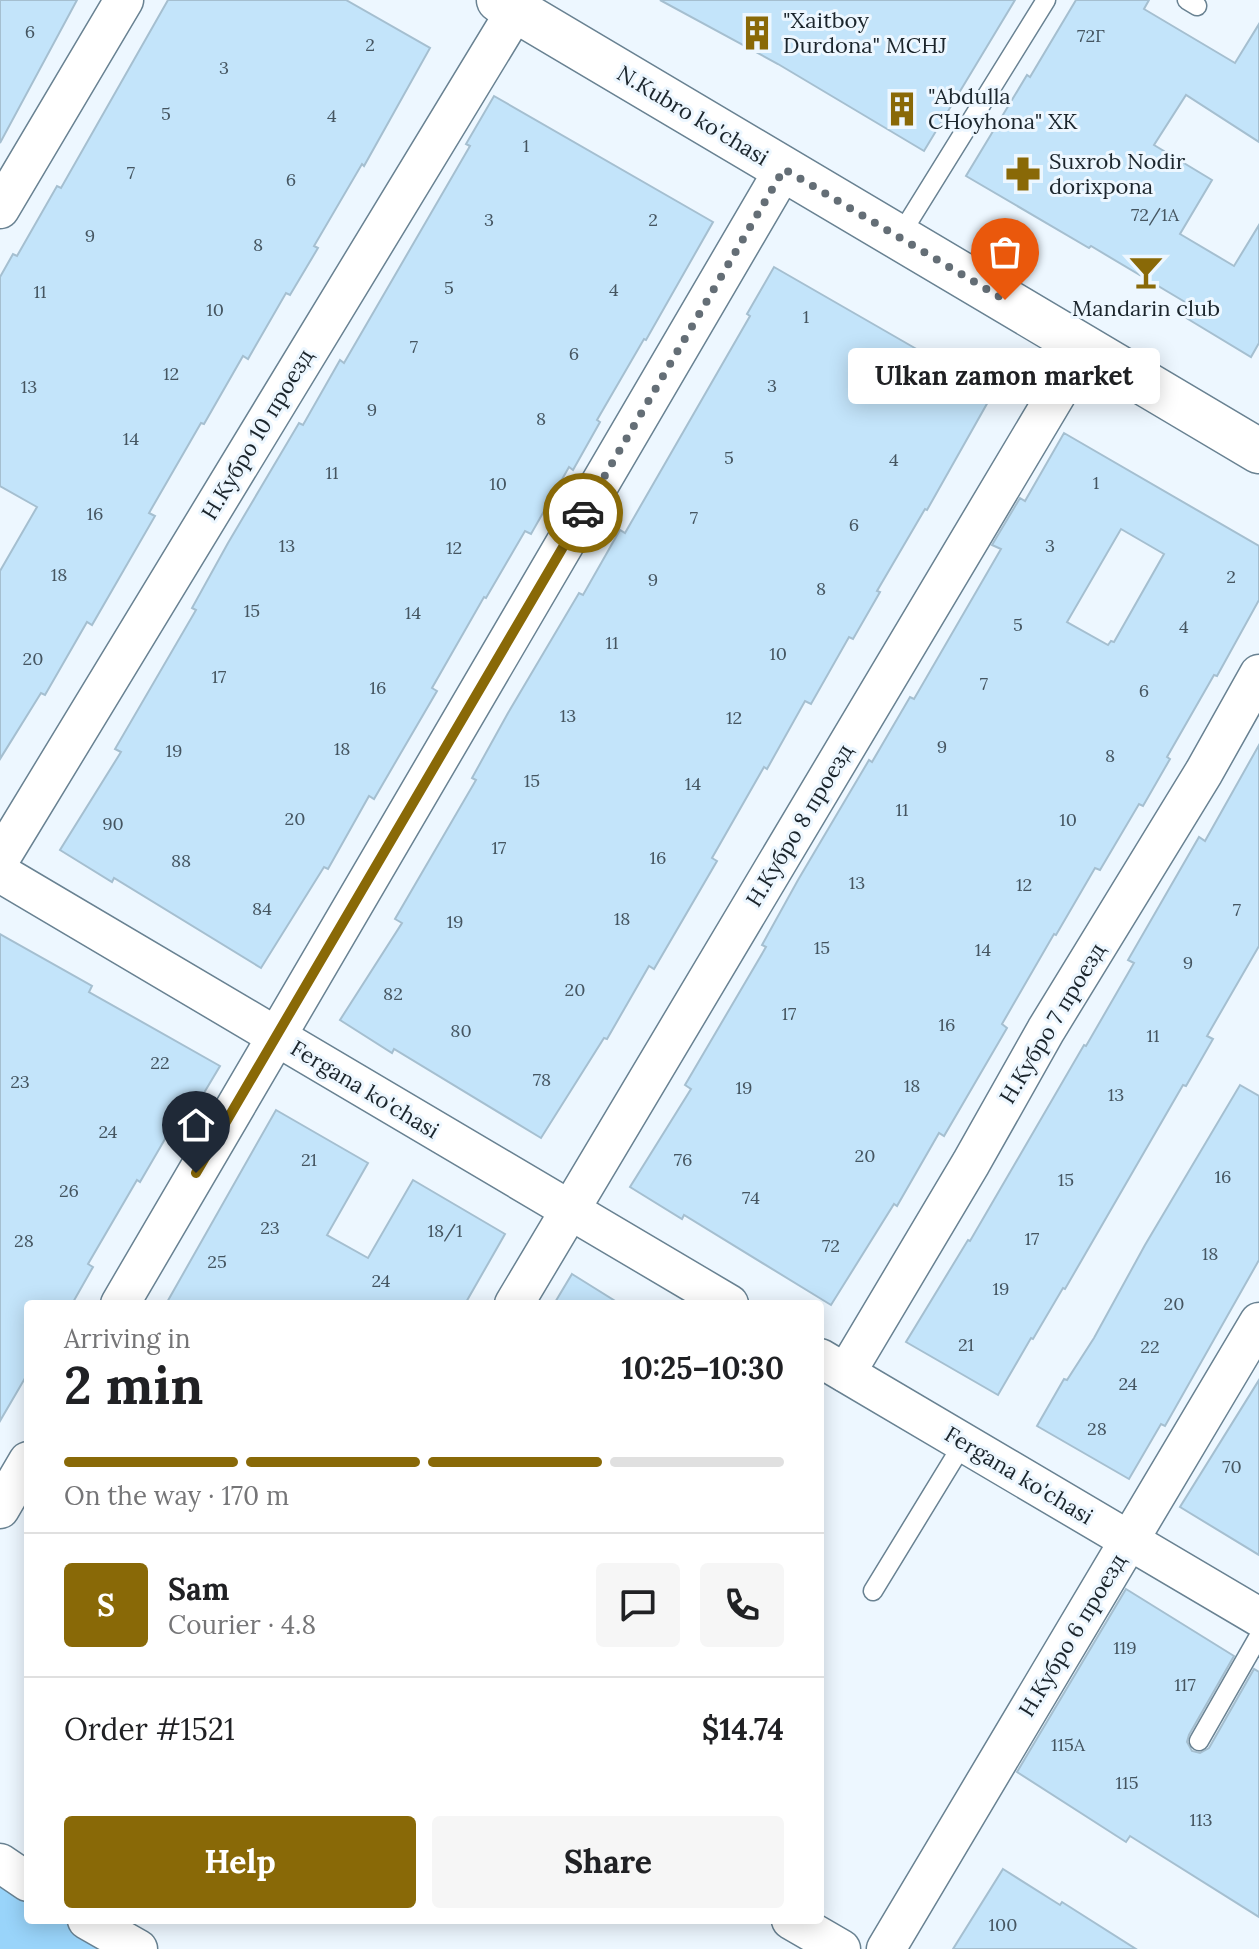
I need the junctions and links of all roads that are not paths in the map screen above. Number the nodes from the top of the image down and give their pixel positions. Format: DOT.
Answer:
graph roads {
  1 [pos="124,0"];
  2 [pos="1046,0"];
  3 [pos="520,7"];
  4 [pos="784,169"];
  5 [pos="0,209"];
  6 [pos="899,237"];
  7 [pos="1084,348"];
  8 [pos="1259,451"];
  9 [pos="1259,674"];
  10 [pos="0,859"];
  11 [pos="0,873"];
  12 [pos="276,1036"];
  13 [pos="569,1209"];
  14 [pos="122,1300"];
  15 [pos="516,1300"];
  16 [pos="722,1300"];
  17 [pos="1259,1322"];
  18 [pos="828,1366"];
  19 [pos="964,1442"];
  20 [pos="24,1471"];
  21 [pos="0,1509"];
  22 [pos="1128,1540"];
  23 [pos="873,1591"];
  24 [pos="1259,1617"];
  25 [pos="1259,1636"];
  26 [pos="1199,1741"];
  27 [pos="0,1863"];
  28 [pos="24,1879"];
  29 [pos="94,1924"];
  30 [pos="798,1924"];
  31 [pos="138,1949"];
  32 [pos="841,1949"];
  33 [pos="886,1949"];
  1 -- 5 [label="street"];
  2 -- 6 [label="lane"];
  3 -- 4 [label="street, N.Kubro ko'chasi"];
  3 -- 10 [label="street, Н.Кубро 10 проезд"];
  4 -- 6 [label="street, N.Kubro ko'chasi"];
  4 -- 12 [label="street"];
  6 -- 7 [label="street, N.Kubro ko'chasi"];
  7 -- 8 [label="street, N.Kubro ko'chasi"];
  7 -- 13 [label="street, Н.Кубро 8 проезд"];
  9 -- 18 [label="street, Н.Кубро 7 проезд"];
  11 -- 12 [label="street, Fergana ko'chasi"];
  12 -- 13 [label="street, Fergana ko'chasi"];
  12 -- 14 [label="street"];
  13 -- 15 [label="street, Н.Кубро 8 проезд"];
  13 -- 16 [label="street, Fergana ko'chasi"];
  17 -- 22 [label="street, Н.Кубро 6 проезд"];
  18 -- 19 [label="street, Fergana ko'chasi"];
  19 -- 22 [label="street, Fergana ko'chasi"];
  19 -- 23 [label="lane"];
  20 -- 21 [label="street"];
  22 -- 24 [label="street, Fergana ko'chasi"];
  22 -- 33 [label="street, Н.Кубро 6 проезд"];
  25 -- 26 [label="lane"];
  27 -- 28 [label="street"];
  29 -- 31 [label="street"];
  30 -- 32 [label="street"];
}
